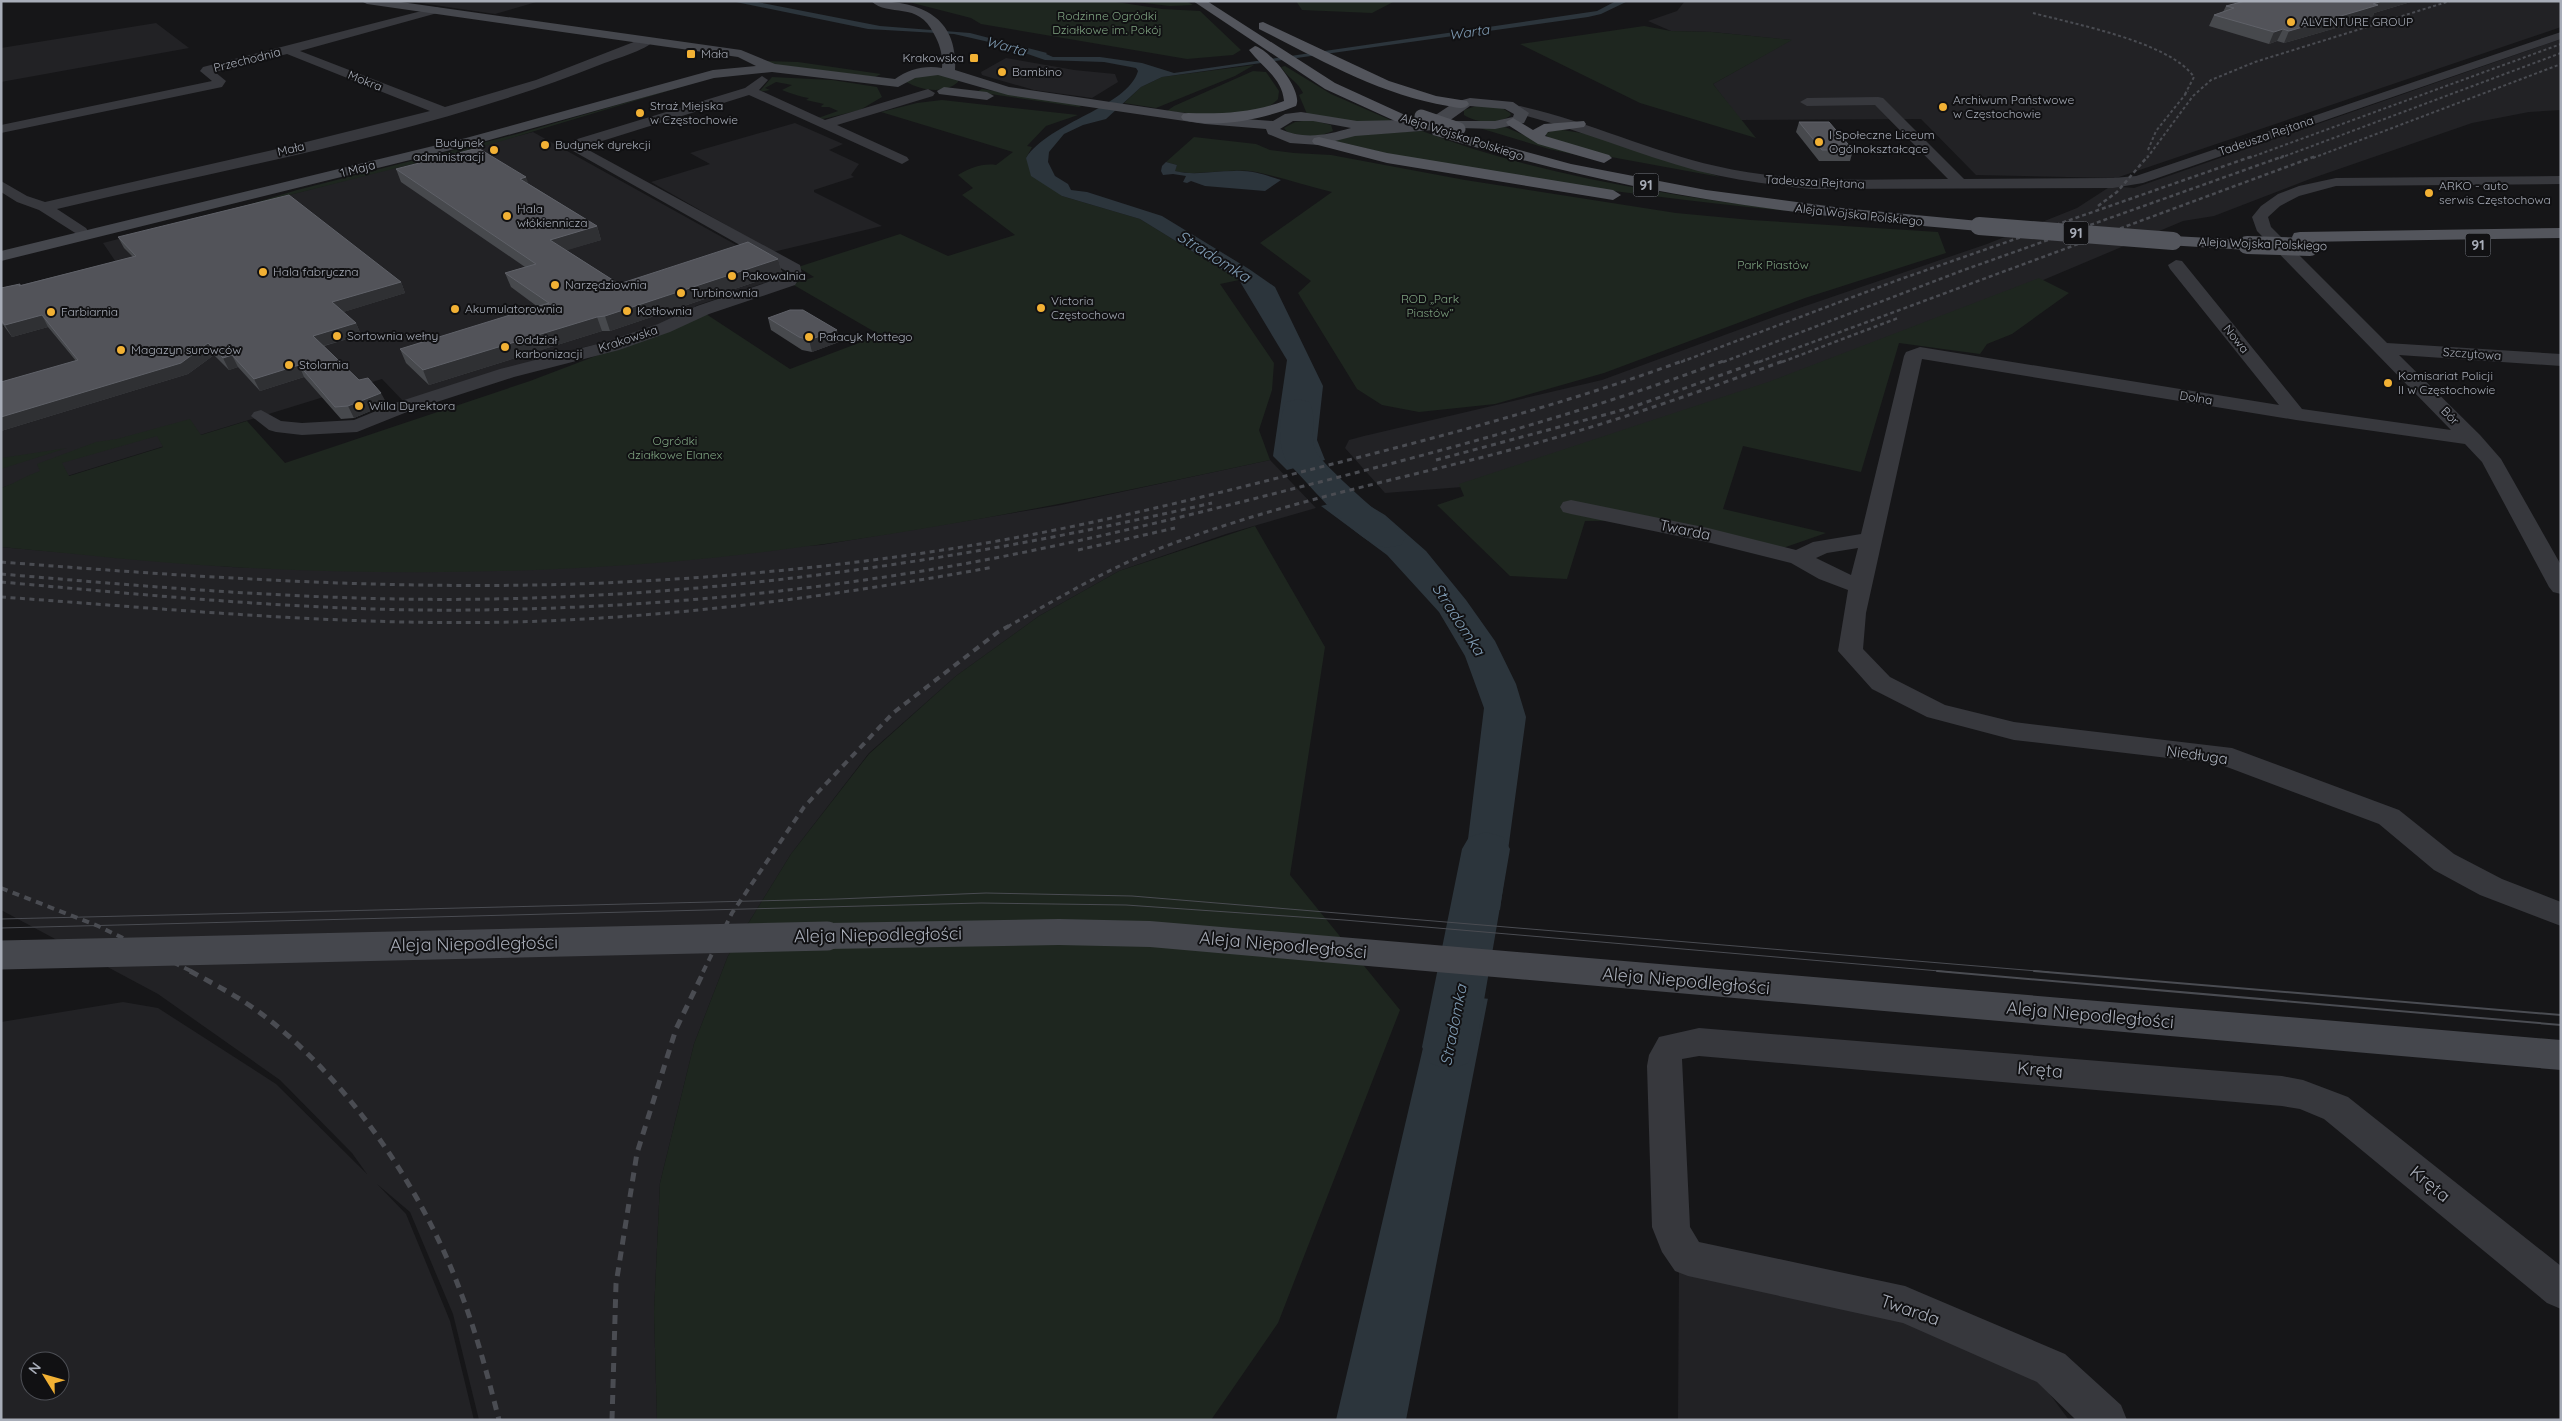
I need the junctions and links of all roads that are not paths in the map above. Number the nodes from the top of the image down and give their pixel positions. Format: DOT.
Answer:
graph roads {
  1 [pos="367,1"];
  2 [pos="877,1"];
  3 [pos="1200,2"];
  4 [pos="397,3"];
  5 [pos="437,10"];
  6 [pos="1227,20"];
  7 [pos="2561,34"];
  8 [pos="648,41"];
  9 [pos="288,50"];
  10 [pos="757,60"];
  11 [pos="948,71"];
  12 [pos="713,74"];
  13 [pos="966,79"];
  14 [pos="761,80"];
  15 [pos="905,83"];
  16 [pos="944,91"];
  17 [pos="928,93"];
  18 [pos="1807,102"];
  19 [pos="1291,103"];
  20 [pos="1462,104"];
  21 [pos="1079,106"];
  22 [pos="875,110"];
  23 [pos="442,112"];
  24 [pos="1135,114"];
  25 [pos="1518,116"];
  26 [pos="1188,117"];
  27 [pos="1298,117"];
  28 [pos="1579,124"];
  29 [pos="823,125"];
  30 [pos="1,129"];
  31 [pos="1276,130"];
  32 [pos="1536,136"];
  33 [pos="1319,141"];
  34 [pos="902,160"];
  35 [pos="1621,162"];
  36 [pos="1662,170"];
  37 [pos="2561,180"];
  38 [pos="1962,185"];
  39 [pos="1,186"];
  40 [pos="1626,197"];
  41 [pos="1652,201"];
  42 [pos="44,206"];
  43 [pos="1880,208"];
  44 [pos="1858,215"];
  45 [pos="80,231"];
  46 [pos="2561,233"];
  47 [pos="2180,237"];
  48 [pos="2305,242"];
  49 [pos="2561,244"];
  50 [pos="1,256"];
  51 [pos="2176,265"];
  52 [pos="2382,348"];
  53 [pos="1920,353"];
  54 [pos="2561,360"];
  55 [pos="2296,414"];
  56 [pos="261,416"];
  57 [pos="2473,439"];
  58 [pos="1571,507"];
  59 [pos="1871,539"];
  60 [pos="2552,556"];
  61 [pos="1799,558"];
  62 [pos="1860,586"];
  63 [pos="2561,587"];
  64 [pos="1850,651"];
  65 [pos="2561,914"];
  66 [pos="1,955"];
  67 [pos="2561,1055"];
  68 [pos="1688,1258"];
  69 [pos="2561,1290"];
  70 [pos="2106,1420"];
  1 -- 4 [label="main road, Krakowska"];
  2 -- 11 [label="main road"];
  3 -- 6 [label="main road, Aleja Wojska Polskiego / 91"];
  4 -- 5 [label="main road, Krakowska"];
  5 -- 8 [label="main road, Krakowska"];
  5 -- 9 [label="street, Przechodnia"];
  6 -- 19 [label="main road"];
  6 -- 44 [label="main road, Aleja Wojska Polskiego / 91"];
  7 -- 38 [label="street, Tadeusza Rejtana"];
  8 -- 10 [label="main road, Krakowska"];
  8 -- 23 [label="street, Mała"];
  9 -- 23 [label="street, Mokra"];
  9 -- 30 [label="street, Przechodnia"];
  10 -- 12 [label="main road, 1 Maja"];
  10 -- 14 [label="main road, Krakowska"];
  10 -- 15 [label="main road, 1 Maja"];
  11 -- 13 [label="main road"];
  11 -- 15 [label="main road"];
  12 -- 14 [label="main road, 1 Maja"];
  12 -- 50 [label="main road, 1 Maja"];
  13 -- 16 [label="main road"];
  13 -- 21 [label="main road"];
  14 -- 15 [label="main road, Krakowska"];
  14 -- 29 [label="street, Krakowska"];
  14 -- 56 [label="street, Krakowska"];
  15 -- 17 [label="main road"];
  15 -- 22 [label="street"];
  16 -- 17 [label="main road"];
  16 -- 21 [label="main road"];
  17 -- 22 [label="street"];
  18 -- 38 [label="street"];
  19 -- 26 [label="main road"];
  19 -- 27 [label="main road"];
  20 -- 25 [label="main road"];
  20 -- 27 [label="main road"];
  20 -- 43 [label="main road, Aleja Wojska Polskiego / 91, bridge"];
  21 -- 24 [label="main road"];
  22 -- 29 [label="street"];
  23 -- 42 [label="street, Mała"];
  24 -- 26 [label="main road"];
  24 -- 31 [label="main road"];
  25 -- 28 [label="street, Tadeusza Rejtana"];
  25 -- 32 [label="main road"];
  25 -- 33 [label="main road"];
  26 -- 31 [label="main road"];
  27 -- 31 [label="main road"];
  28 -- 32 [label="main road"];
  28 -- 38 [label="street, Tadeusza Rejtana"];
  29 -- 34 [label="street, Krakowska"];
  31 -- 33 [label="main road"];
  32 -- 35 [label="main road"];
  33 -- 40 [label="main road"];
  36 -- 43 [label="main road"];
  37 -- 52 [label="street, Bór"];
  39 -- 42 [label="street"];
  41 -- 44 [label="main road"];
  42 -- 45 [label="street"];
  43 -- 47 [label="main road, Aleja Wojska Polskiego / 91"];
  44 -- 47 [label="main road, Aleja Wojska Polskiego / 91, bridge"];
  46 -- 48 [label="main road, Aleja Wojska Polskiego / 91"];
  47 -- 48 [label="main road, Aleja Wojska Polskiego / 91, bridge"];
  48 -- 49 [label="main road, Aleja Wojska Polskiego / 91"];
  51 -- 55 [label="street, Nowa"];
  52 -- 54 [label="street, Szczytowa"];
  52 -- 57 [label="street, Bór"];
  53 -- 55 [label="street, Dolna"];
  53 -- 59 [label="street"];
  55 -- 57 [label="street, Dolna"];
  57 -- 60 [label="street, Bór"];
  58 -- 61 [label="street, Twarda"];
  59 -- 61 [label="street"];
  59 -- 62 [label="street"];
  60 -- 63 [label="street, Bór"];
  61 -- 62 [label="street, Twarda"];
  62 -- 64 [label="street"];
  64 -- 65 [label="street, Niedługa"];
  66 -- 67 [label="main road, Aleja Niepodległości, bridge"];
  68 -- 69 [label="street, Kręta"];
  68 -- 70 [label="street, Twarda"];
}
